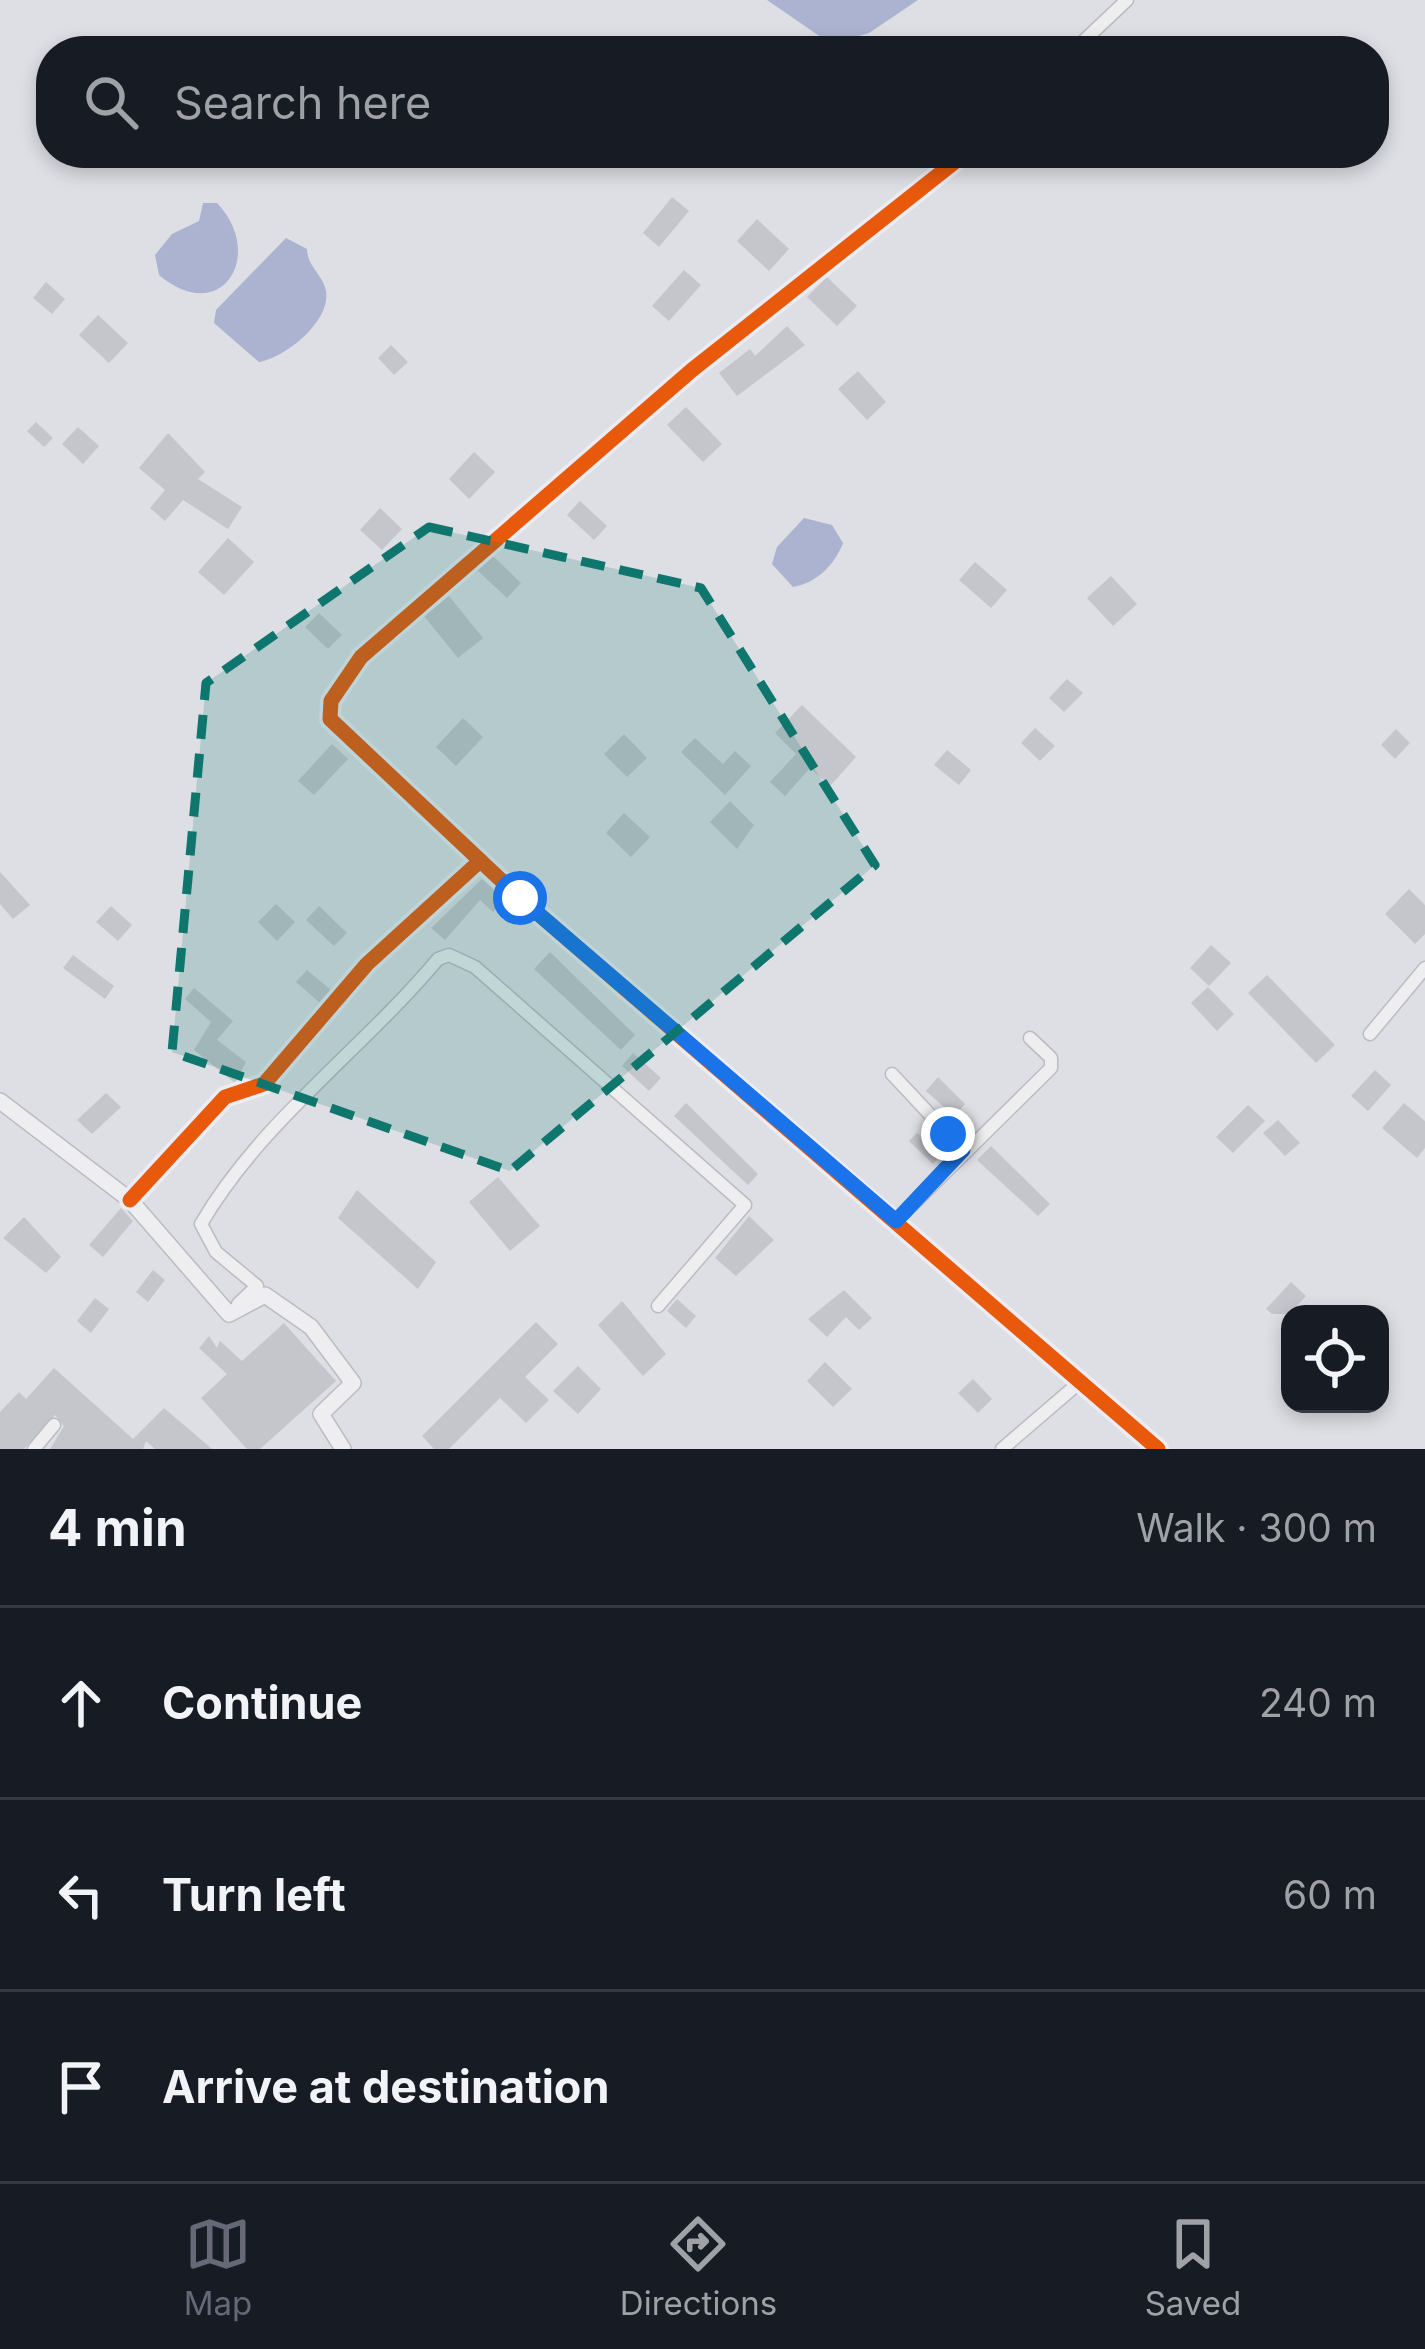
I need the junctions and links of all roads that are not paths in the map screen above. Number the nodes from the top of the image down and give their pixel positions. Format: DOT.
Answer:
graph roads {
  1 [pos="1127,0"];
  2 [pos="1089,36"];
  3 [pos="947,168"];
  4 [pos="480,861"];
  5 [pos="1425,968"];
  6 [pos="1370,1034"];
  7 [pos="1030,1037"];
  8 [pos="892,1074"];
  9 [pos="3,1108"];
  10 [pos="963,1150"];
  11 [pos="130,1200"];
  12 [pos="896,1221"];
  13 [pos="658,1306"];
  14 [pos="229,1314"];
  15 [pos="1080,1382"];
  16 [pos="54,1425"];
  17 [pos="34,1449"];
  18 [pos="343,1449"];
  19 [pos="1002,1449"];
  20 [pos="1158,1449"];
  1 -- 2 [label="street"];
  3 -- 4 [label="street"];
  4 -- 11 [label="street"];
  4 -- 12 [label="street"];
  5 -- 6 [label="street"];
  7 -- 10 [label="street"];
  8 -- 10 [label="street"];
  9 -- 11 [label="street"];
  10 -- 12 [label="street"];
  11 -- 14 [label="street"];
  12 -- 15 [label="street"];
  13 -- 14 [label="street"];
  14 -- 18 [label="street"];
  15 -- 19 [label="street"];
  15 -- 20 [label="street"];
  16 -- 17 [label="street"];
}
